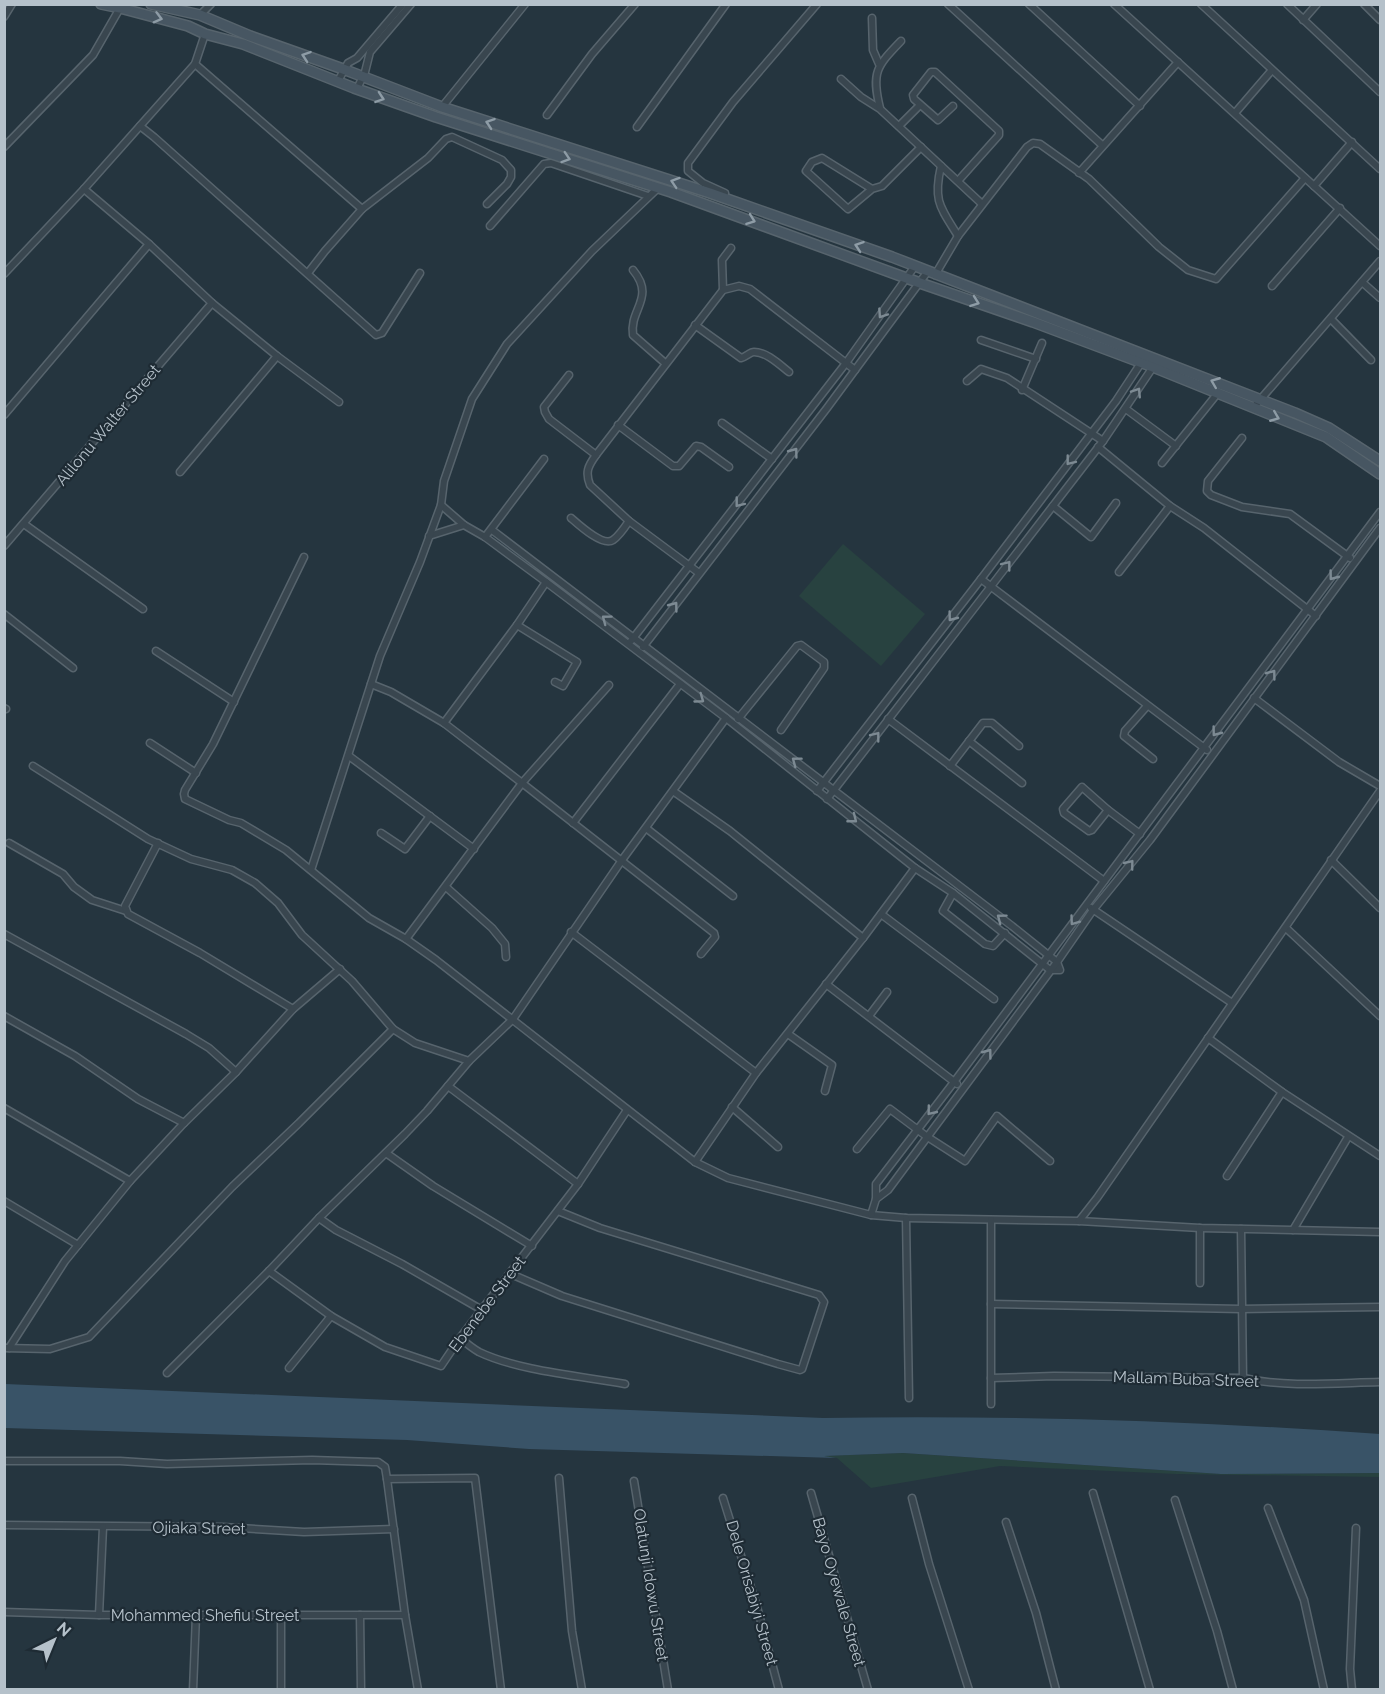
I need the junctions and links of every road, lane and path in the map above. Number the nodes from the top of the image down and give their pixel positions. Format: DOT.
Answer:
graph roads {
  1 [pos="12,4"];
  2 [pos="101,4"];
  3 [pos="151,4"];
  4 [pos="211,4"];
  5 [pos="525,4"];
  6 [pos="635,4"];
  7 [pos="726,4"];
  8 [pos="817,4"];
  9 [pos="948,4"];
  10 [pos="1029,4"];
  11 [pos="1114,4"];
  12 [pos="1201,4"];
  13 [pos="1287,4"];
  14 [pos="1317,4"];
  15 [pos="1364,4"];
  16 [pos="406,6"];
  17 [pos="120,8"];
  18 [pos="200,15"];
  19 [pos="4,17"];
  20 [pos="872,18"];
  21 [pos="1303,20"];
  22 [pos="1380,20"];
  23 [pos="205,34"];
  24 [pos="902,40"];
  25 [pos="1178,62"];
  26 [pos="195,64"];
  27 [pos="879,64"];
  28 [pos="343,69"];
  29 [pos="1272,70"];
  30 [pos="363,77"];
  31 [pos="841,79"];
  32 [pos="338,81"];
  33 [pos="357,89"];
  34 [pos="1380,92"];
  35 [pos="920,105"];
  36 [pos="953,106"];
  37 [pos="1140,106"];
  38 [pos="442,107"];
  39 [pos="880,109"];
  40 [pos="1235,113"];
  41 [pos="547,115"];
  42 [pos="140,126"];
  43 [pos="899,126"];
  44 [pos="637,127"];
  45 [pos="1352,142"];
  46 [pos="1102,145"];
  47 [pos="4,147"];
  48 [pos="921,147"];
  49 [pos="942,166"];
  50 [pos="1380,169"];
  51 [pos="1079,172"];
  52 [pos="1305,178"];
  53 [pos="958,181"];
  54 [pos="1314,186"];
  55 [pos="658,188"];
  56 [pos="84,189"];
  57 [pos="872,189"];
  58 [pos="648,196"];
  59 [pos="724,198"];
  60 [pos="487,204"];
  61 [pos="982,204"];
  62 [pos="1340,208"];
  63 [pos="363,209"];
  64 [pos="490,226"];
  65 [pos="958,236"];
  66 [pos="149,244"];
  67 [pos="1380,246"];
  68 [pos="731,248"];
  69 [pos="1380,261"];
  70 [pos="915,266"];
  71 [pos="633,270"];
  72 [pos="308,273"];
  73 [pos="420,273"];
  74 [pos="931,273"];
  75 [pos="4,274"];
  76 [pos="906,278"];
  77 [pos="1362,282"];
  78 [pos="920,283"];
  79 [pos="1272,286"];
  80 [pos="723,290"];
  81 [pos="1380,298"];
  82 [pos="212,303"];
  83 [pos="1330,319"];
  84 [pos="695,325"];
  85 [pos="981,340"];
  86 [pos="1042,343"];
  87 [pos="277,356"];
  88 [pos="1036,359"];
  89 [pos="1371,360"];
  90 [pos="665,363"];
  91 [pos="846,363"];
  92 [pos="1141,363"];
  93 [pos="1153,367"];
  94 [pos="855,370"];
  95 [pos="789,372"];
  96 [pos="569,375"];
  97 [pos="967,381"];
  98 [pos="1022,390"];
  99 [pos="1217,394"];
  100 [pos="339,402"];
  101 [pos="1256,404"];
  102 [pos="1126,409"];
  103 [pos="4,415"];
  104 [pos="722,423"];
  105 [pos="618,425"];
  106 [pos="1091,434"];
  107 [pos="1242,438"];
  108 [pos="1101,444"];
  109 [pos="1176,446"];
  110 [pos="596,454"];
  111 [pos="544,459"];
  112 [pos="772,459"];
  113 [pos="1380,461"];
  114 [pos="1162,463"];
  115 [pos="729,467"];
  116 [pos="180,472"];
  117 [pos="1380,474"];
  118 [pos="1116,503"];
  119 [pos="441,505"];
  120 [pos="1053,506"];
  121 [pos="1170,506"];
  122 [pos="1380,512"];
  123 [pos="571,518"];
  124 [pos="629,521"];
  125 [pos="24,524"];
  126 [pos="464,525"];
  127 [pos="1380,528"];
  128 [pos="492,530"];
  129 [pos="429,537"];
  130 [pos="485,537"];
  131 [pos="4,546"];
  132 [pos="1348,556"];
  133 [pos="304,557"];
  134 [pos="1356,562"];
  135 [pos="690,566"];
  136 [pos="1119,572"];
  137 [pos="699,573"];
  138 [pos="981,579"];
  139 [pos="546,582"];
  140 [pos="990,587"];
  141 [pos="143,609"];
  142 [pos="1307,610"];
  143 [pos="4,614"];
  144 [pos="1316,616"];
  145 [pos="517,625"];
  146 [pos="633,639"];
  147 [pos="628,645"];
  148 [pos="644,646"];
  149 [pos="156,651"];
  150 [pos="639,653"];
  151 [pos="73,668"];
  152 [pos="555,682"];
  153 [pos="372,684"];
  154 [pos="680,684"];
  155 [pos="609,685"];
  156 [pos="1254,698"];
  157 [pos="234,702"];
  158 [pos="1147,706"];
  159 [pos="726,718"];
  160 [pos="739,718"];
  161 [pos="888,719"];
  162 [pos="444,723"];
  163 [pos="734,724"];
  164 [pos="781,730"];
  165 [pos="969,741"];
  166 [pos="150,743"];
  167 [pos="1019,747"];
  168 [pos="1204,748"];
  169 [pos="1212,754"];
  170 [pos="349,756"];
  171 [pos="1153,759"];
  172 [pos="33,766"];
  173 [pos="950,766"];
  174 [pos="196,773"];
  175 [pos="825,782"];
  176 [pos="522,783"];
  177 [pos="1022,783"];
  178 [pos="1380,786"];
  179 [pos="834,789"];
  180 [pos="673,791"];
  181 [pos="817,791"];
  182 [pos="1380,791"];
  183 [pos="827,799"];
  184 [pos="1108,810"];
  185 [pos="430,816"];
  186 [pos="573,823"];
  187 [pos="646,828"];
  188 [pos="381,833"];
  189 [pos="1140,834"];
  190 [pos="9,843"];
  191 [pos="158,843"];
  192 [pos="474,849"];
  193 [pos="622,860"];
  194 [pos="1331,860"];
  195 [pos="915,867"];
  196 [pos="311,870"];
  197 [pos="1104,881"];
  198 [pos="446,887"];
  199 [pos="953,893"];
  200 [pos="733,896"];
  201 [pos="1086,905"];
  202 [pos="1380,908"];
  203 [pos="1093,910"];
  204 [pos="126,911"];
  205 [pos="881,914"];
  206 [pos="1286,928"];
  207 [pos="571,932"];
  208 [pos="1005,933"];
  209 [pos="4,934"];
  210 [pos="863,938"];
  211 [pos="406,939"];
  212 [pos="701,954"];
  213 [pos="1049,956"];
  214 [pos="506,957"];
  215 [pos="1057,962"];
  216 [pos="1043,964"];
  217 [pos="340,969"];
  218 [pos="1050,970"];
  219 [pos="826,984"];
  220 [pos="887,992"];
  221 [pos="994,999"];
  222 [pos="1232,1004"];
  223 [pos="293,1010"];
  224 [pos="4,1016"];
  225 [pos="870,1016"];
  226 [pos="1380,1016"];
  227 [pos="513,1019"];
  228 [pos="393,1029"];
  229 [pos="788,1034"];
  230 [pos="1208,1038"];
  231 [pos="470,1061"];
  232 [pos="236,1071"];
  233 [pos="756,1073"];
  234 [pos="954,1082"];
  235 [pos="448,1086"];
  236 [pos="963,1088"];
  237 [pos="825,1091"];
  238 [pos="1282,1092"];
  239 [pos="732,1107"];
  240 [pos="4,1108"];
  241 [pos="627,1110"];
  242 [pos="184,1123"];
  243 [pos="916,1129"];
  244 [pos="926,1136"];
  245 [pos="1348,1137"];
  246 [pos="778,1147"];
  247 [pos="857,1149"];
  248 [pos="386,1153"];
  249 [pos="1380,1156"];
  250 [pos="1050,1161"];
  251 [pos="695,1162"];
  252 [pos="1227,1176"];
  253 [pos="130,1181"];
  254 [pos="578,1184"];
  255 [pos="876,1199"];
  256 [pos="4,1201"];
  257 [pos="558,1211"];
  258 [pos="871,1215"];
  259 [pos="319,1218"];
  260 [pos="906,1218"];
  261 [pos="991,1220"];
  262 [pos="1078,1221"];
  263 [pos="1200,1228"];
  264 [pos="1241,1229"];
  265 [pos="1293,1230"];
  266 [pos="1380,1232"];
  267 [pos="78,1245"];
  268 [pos="532,1246"];
  269 [pos="269,1271"];
  270 [pos="511,1274"];
  271 [pos="1200,1282"];
  272 [pos="991,1304"];
  273 [pos="1380,1307"];
  274 [pos="1241,1309"];
  275 [pos="482,1310"];
  276 [pos="331,1316"];
  277 [pos="460,1338"];
  278 [pos="7,1348"];
  279 [pos="290,1368"];
  280 [pos="167,1373"];
  281 [pos="992,1378"];
  282 [pos="1243,1378"];
  283 [pos="1380,1382"];
  284 [pos="625,1384"];
  285 [pos="909,1398"];
  286 [pos="990,1404"];
  287 [pos="4,1461"];
  288 [pos="559,1478"];
  289 [pos="387,1479"];
  290 [pos="634,1481"];
  291 [pos="1092,1492"];
  292 [pos="811,1494"];
  293 [pos="723,1498"];
  294 [pos="912,1498"];
  295 [pos="1175,1500"];
  296 [pos="1268,1508"];
  297 [pos="1006,1522"];
  298 [pos="4,1525"];
  299 [pos="103,1527"];
  300 [pos="1356,1528"];
  301 [pos="394,1529"];
  302 [pos="4,1612"];
  303 [pos="99,1615"];
  304 [pos="196,1615"];
  305 [pos="360,1615"];
  306 [pos="405,1615"];
  307 [pos="281,1616"];
  308 [pos="193,1689"];
  309 [pos="281,1689"];
  310 [pos="361,1689"];
  311 [pos="418,1689"];
  312 [pos="501,1689"];
  313 [pos="582,1689"];
  314 [pos="668,1689"];
  315 [pos="778,1689"];
  316 [pos="868,1689"];
  317 [pos="969,1689"];
  318 [pos="1056,1689"];
  319 [pos="1150,1689"];
  320 [pos="1233,1689"];
  321 [pos="1324,1689"];
  322 [pos="1352,1689"];
  1 -- 19 [label="street"];
  2 -- 17 [label="main road"];
  3 -- 18 [label="main road"];
  4 -- 18 [label="street"];
  5 -- 38 [label="street"];
  6 -- 41 [label="street"];
  7 -- 44 [label="street"];
  8 -- 59 [label="street"];
  9 -- 46 [label="street"];
  10 -- 37 [label="street"];
  11 -- 25 [label="street"];
  12 -- 29 [label="street"];
  13 -- 21 [label="street"];
  14 -- 21 [label="street"];
  15 -- 22 [label="street"];
  16 -- 28 [label="street"];
  16 -- 30 [label="street"];
  17 -- 23 [label="main road, one-way"];
  17 -- 47 [label="street"];
  28 -- 18 [label="main road, one-way"];
  20 -- 27 [label="street"];
  21 -- 34 [label="street"];
  23 -- 26 [label="street"];
  23 -- 32 [label="main road"];
  24 -- 27 [label="street"];
  25 -- 37 [label="street"];
  25 -- 40 [label="street"];
  26 -- 42 [label="street"];
  26 -- 63 [label="street"];
  27 -- 39 [label="street"];
  28 -- 30 [label="main road"];
  28 -- 32 [label="street"];
  29 -- 40 [label="street"];
  29 -- 45 [label="street"];
  30 -- 33 [label="street"];
  30 -- 38 [label="main road"];
  31 -- 39 [label="street"];
  32 -- 33 [label="main road"];
  33 -- 55 [label="main road, one-way"];
  35 -- 36 [label="street"];
  35 -- 43 [label="street"];
  35 -- 53 [label="street"];
  37 -- 46 [label="street"];
  59 -- 38 [label="main road, one-way"];
  39 -- 43 [label="street"];
  40 -- 52 [label="street"];
  42 -- 56 [label="street"];
  42 -- 72 [label="street"];
  43 -- 48 [label="street"];
  45 -- 50 [label="street"];
  45 -- 54 [label="street"];
  46 -- 51 [label="street"];
  48 -- 49 [label="street"];
  48 -- 57 [label="street"];
  49 -- 53 [label="street"];
  49 -- 65 [label="street"];
  51 -- 52 [label="street"];
  51 -- 61 [label="street"];
  52 -- 54 [label="street"];
  53 -- 61 [label="street"];
  54 -- 62 [label="street"];
  55 -- 58 [label="street"];
  55 -- 76 [label="main road, one-way"];
  56 -- 66 [label="street"];
  56 -- 75 [label="street"];
  57 -- 57 [label="street"];
  58 -- 64 [label="street"];
  58 -- 119 [label="street"];
  70 -- 59 [label="main road, one-way"];
  60 -- 63 [label="street"];
  61 -- 65 [label="street"];
  62 -- 67 [label="street"];
  62 -- 79 [label="street"];
  63 -- 72 [label="street"];
  65 -- 74 [label="street"];
  66 -- 82 [label="street"];
  66 -- 103 [label="street"];
  68 -- 80 [label="street"];
  69 -- 77 [label="street"];
  70 -- 74 [label="main road"];
  70 -- 76 [label="street"];
  71 -- 90 [label="street"];
  72 -- 73 [label="street"];
  74 -- 78 [label="street"];
  101 -- 74 [label="main road, one-way"];
  76 -- 78 [label="main road"];
  76 -- 91 [label="street, one-way"];
  77 -- 81 [label="street"];
  77 -- 83 [label="street"];
  78 -- 92 [label="main road, one-way"];
  78 -- 94 [label="street"];
  80 -- 84 [label="street"];
  80 -- 91 [label="street"];
  82 -- 87 [label="street"];
  82 -- 125 [label="street, Alilonu Walter Street"];
  83 -- 89 [label="street"];
  83 -- 101 [label="street"];
  84 -- 90 [label="street"];
  84 -- 95 [label="street"];
  85 -- 88 [label="street"];
  86 -- 88 [label="street"];
  87 -- 100 [label="street"];
  87 -- 116 [label="street"];
  88 -- 98 [label="street"];
  90 -- 105 [label="street"];
  91 -- 94 [label="street"];
  91 -- 112 [label="street"];
  92 -- 93 [label="main road"];
  92 -- 106 [label="street"];
  93 -- 99 [label="main road"];
  102 -- 93 [label="street, one-way"];
  137 -- 94 [label="street, one-way"];
  96 -- 110 [label="street"];
  97 -- 98 [label="street"];
  98 -- 106 [label="street"];
  99 -- 101 [label="main road"];
  99 -- 109 [label="street"];
  101 -- 113 [label="main road"];
  101 -- 117 [label="main road, one-way"];
  102 -- 108 [label="street"];
  102 -- 109 [label="street"];
  104 -- 112 [label="street"];
  105 -- 110 [label="street"];
  105 -- 115 [label="street"];
  106 -- 108 [label="street"];
  106 -- 138 [label="street, one-way"];
  107 -- 132 [label="street"];
  108 -- 120 [label="street"];
  108 -- 121 [label="street"];
  109 -- 114 [label="street"];
  110 -- 124 [label="street"];
  111 -- 128 [label="street"];
  112 -- 135 [label="street, one-way"];
  118 -- 120 [label="street"];
  119 -- 126 [label="street"];
  119 -- 129 [label="street"];
  140 -- 120 [label="street, one-way"];
  121 -- 136 [label="street"];
  121 -- 142 [label="street"];
  122 -- 132 [label="street"];
  123 -- 124 [label="street"];
  124 -- 135 [label="street"];
  125 -- 131 [label="street, Alilonu Walter Street"];
  125 -- 141 [label="street"];
  126 -- 129 [label="street"];
  126 -- 130 [label="street"];
  127 -- 134 [label="street"];
  128 -- 130 [label="street"];
  146 -- 128 [label="street, one-way"];
  129 -- 153 [label="street"];
  130 -- 139 [label="street"];
  132 -- 134 [label="street"];
  132 -- 142 [label="street, one-way"];
  133 -- 157 [label="street"];
  134 -- 144 [label="street"];
  135 -- 137 [label="street"];
  135 -- 146 [label="street"];
  148 -- 137 [label="street, one-way"];
  138 -- 140 [label="street"];
  138 -- 175 [label="street, one-way"];
  139 -- 145 [label="street"];
  139 -- 147 [label="street"];
  140 -- 158 [label="street"];
  140 -- 161 [label="street"];
  142 -- 144 [label="street"];
  142 -- 168 [label="street, one-way"];
  143 -- 151 [label="street"];
  156 -- 144 [label="street, one-way"];
  145 -- 152 [label="street"];
  145 -- 162 [label="street"];
  146 -- 147 [label="street"];
  146 -- 148 [label="street"];
  147 -- 150 [label="street"];
  148 -- 150 [label="street"];
  148 -- 160 [label="street"];
  149 -- 157 [label="street"];
  150 -- 154 [label="street"];
  153 -- 162 [label="street"];
  153 -- 170 [label="street"];
  154 -- 159 [label="street, one-way"];
  154 -- 186 [label="street"];
  155 -- 176 [label="street"];
  156 -- 169 [label="street"];
  156 -- 178 [label="street"];
  157 -- 174 [label="street"];
  158 -- 168 [label="street"];
  158 -- 171 [label="street"];
  159 -- 163 [label="street"];
  159 -- 180 [label="street"];
  160 -- 163 [label="street"];
  160 -- 164 [label="street"];
  175 -- 160 [label="street, one-way"];
  161 -- 173 [label="street"];
  179 -- 161 [label="street, one-way"];
  162 -- 176 [label="street"];
  163 -- 181 [label="street"];
  165 -- 167 [label="street"];
  165 -- 173 [label="street"];
  165 -- 177 [label="street"];
  166 -- 174 [label="street"];
  168 -- 169 [label="street"];
  168 -- 189 [label="street"];
  203 -- 169 [label="street, one-way"];
  170 -- 185 [label="street"];
  170 -- 196 [label="street"];
  172 -- 191 [label="street"];
  173 -- 197 [label="street"];
  174 -- 196 [label="street"];
  175 -- 179 [label="street"];
  175 -- 181 [label="street"];
  176 -- 186 [label="street"];
  176 -- 192 [label="street"];
  179 -- 183 [label="street"];
  213 -- 179 [label="street, one-way"];
  180 -- 187 [label="street"];
  180 -- 210 [label="street"];
  181 -- 183 [label="street"];
  182 -- 194 [label="street"];
  183 -- 195 [label="street, one-way"];
  184 -- 184 [label="street"];
  184 -- 189 [label="street"];
  185 -- 188 [label="street"];
  185 -- 192 [label="street"];
  186 -- 193 [label="street"];
  187 -- 193 [label="street"];
  187 -- 200 [label="street"];
  189 -- 197 [label="street"];
  190 -- 204 [label="street"];
  191 -- 204 [label="street"];
  191 -- 217 [label="street"];
  192 -- 198 [label="street"];
  193 -- 207 [label="street"];
  193 -- 212 [label="street"];
  194 -- 202 [label="street"];
  194 -- 206 [label="street"];
  195 -- 199 [label="street"];
  195 -- 205 [label="street"];
  196 -- 211 [label="street"];
  197 -- 201 [label="street"];
  198 -- 211 [label="street"];
  198 -- 214 [label="street"];
  199 -- 208 [label="street"];
  199 -- 208 [label="street"];
  201 -- 203 [label="street"];
  201 -- 213 [label="street, one-way"];
  203 -- 215 [label="street"];
  203 -- 222 [label="street"];
  204 -- 223 [label="street"];
  205 -- 210 [label="street"];
  205 -- 221 [label="street"];
  206 -- 222 [label="street"];
  206 -- 226 [label="street"];
  207 -- 227 [label="street"];
  207 -- 233 [label="street"];
  208 -- 216 [label="street"];
  209 -- 232 [label="street"];
  210 -- 219 [label="street"];
  211 -- 227 [label="street"];
  213 -- 215 [label="street"];
  213 -- 216 [label="street"];
  215 -- 218 [label="street"];
  216 -- 218 [label="street"];
  216 -- 234 [label="street"];
  217 -- 223 [label="street"];
  217 -- 228 [label="street"];
  236 -- 218 [label="street, one-way"];
  219 -- 225 [label="street"];
  219 -- 229 [label="street"];
  220 -- 225 [label="street"];
  222 -- 230 [label="street"];
  223 -- 232 [label="street"];
  224 -- 242 [label="street"];
  225 -- 234 [label="street"];
  227 -- 231 [label="street"];
  227 -- 241 [label="street"];
  228 -- 231 [label="street"];
  228 -- 278 [label="street"];
  229 -- 233 [label="street"];
  229 -- 237 [label="street"];
  230 -- 238 [label="street"];
  230 -- 262 [label="street"];
  231 -- 235 [label="street"];
  232 -- 242 [label="street"];
  233 -- 239 [label="street"];
  234 -- 236 [label="street"];
  234 -- 243 [label="street, one-way"];
  235 -- 248 [label="street"];
  235 -- 254 [label="street"];
  236 -- 244 [label="street"];
  238 -- 245 [label="street"];
  238 -- 252 [label="street"];
  239 -- 246 [label="street"];
  239 -- 251 [label="street"];
  240 -- 253 [label="street"];
  241 -- 251 [label="street"];
  241 -- 254 [label="street, Ebenebe Street"];
  242 -- 253 [label="street"];
  243 -- 244 [label="street"];
  243 -- 247 [label="street"];
  243 -- 255 [label="street"];
  244 -- 250 [label="street"];
  244 -- 255 [label="street"];
  245 -- 249 [label="street"];
  245 -- 265 [label="street"];
  248 -- 259 [label="street"];
  248 -- 268 [label="street"];
  251 -- 258 [label="street"];
  253 -- 267 [label="street"];
  254 -- 257 [label="street, Ebenebe Street"];
  255 -- 258 [label="street"];
  256 -- 267 [label="street"];
  257 -- 268 [label="street, Ebenebe Street"];
  257 -- 270 [label="street"];
  258 -- 260 [label="street"];
  259 -- 269 [label="street"];
  259 -- 275 [label="street"];
  260 -- 261 [label="street"];
  260 -- 285 [label="street"];
  261 -- 262 [label="street"];
  261 -- 272 [label="street"];
  262 -- 263 [label="street"];
  263 -- 264 [label="street"];
  263 -- 271 [label="street"];
  264 -- 265 [label="street"];
  264 -- 274 [label="street"];
  265 -- 266 [label="street"];
  267 -- 278 [label="street"];
  268 -- 270 [label="street, Ebenebe Street"];
  269 -- 276 [label="street, Ebenebe Street"];
  269 -- 280 [label="street"];
  270 -- 275 [label="street, Ebenebe Street"];
  272 -- 274 [label="street"];
  272 -- 281 [label="street"];
  273 -- 274 [label="street"];
  274 -- 282 [label="street"];
  275 -- 277 [label="street, Ebenebe Street"];
  276 -- 277 [label="street, Ebenebe Street"];
  276 -- 279 [label="street"];
  277 -- 284 [label="street"];
  281 -- 282 [label="street, Mallam Buba Street"];
  281 -- 286 [label="street"];
  282 -- 283 [label="street, Mallam Buba Street"];
  287 -- 289 [label="street"];
  288 -- 313 [label="street"];
  289 -- 301 [label="street"];
  289 -- 312 [label="street"];
  290 -- 314 [label="street, Olatunji Idowu Street"];
  291 -- 319 [label="street"];
  292 -- 316 [label="street, Bayo Oyewale Street"];
  293 -- 315 [label="street, Dele Orisabiyi Street"];
  294 -- 317 [label="street"];
  295 -- 320 [label="street"];
  296 -- 321 [label="street"];
  297 -- 318 [label="street"];
  298 -- 299 [label="street, Ojiaka Street"];
  299 -- 301 [label="street, Ojiaka Street"];
  299 -- 303 [label="street"];
  300 -- 322 [label="street"];
  301 -- 306 [label="street"];
  302 -- 303 [label="street, Mohammed Shefiu Street"];
  303 -- 304 [label="street, Mohammed Shefiu Street"];
  304 -- 307 [label="street, Mohammed Shefiu Street"];
  304 -- 308 [label="street"];
  305 -- 306 [label="street, Mohammed Shefiu Street"];
  305 -- 307 [label="street, Mohammed Shefiu Street"];
  305 -- 310 [label="street"];
  306 -- 311 [label="street"];
  307 -- 309 [label="street"];
}
